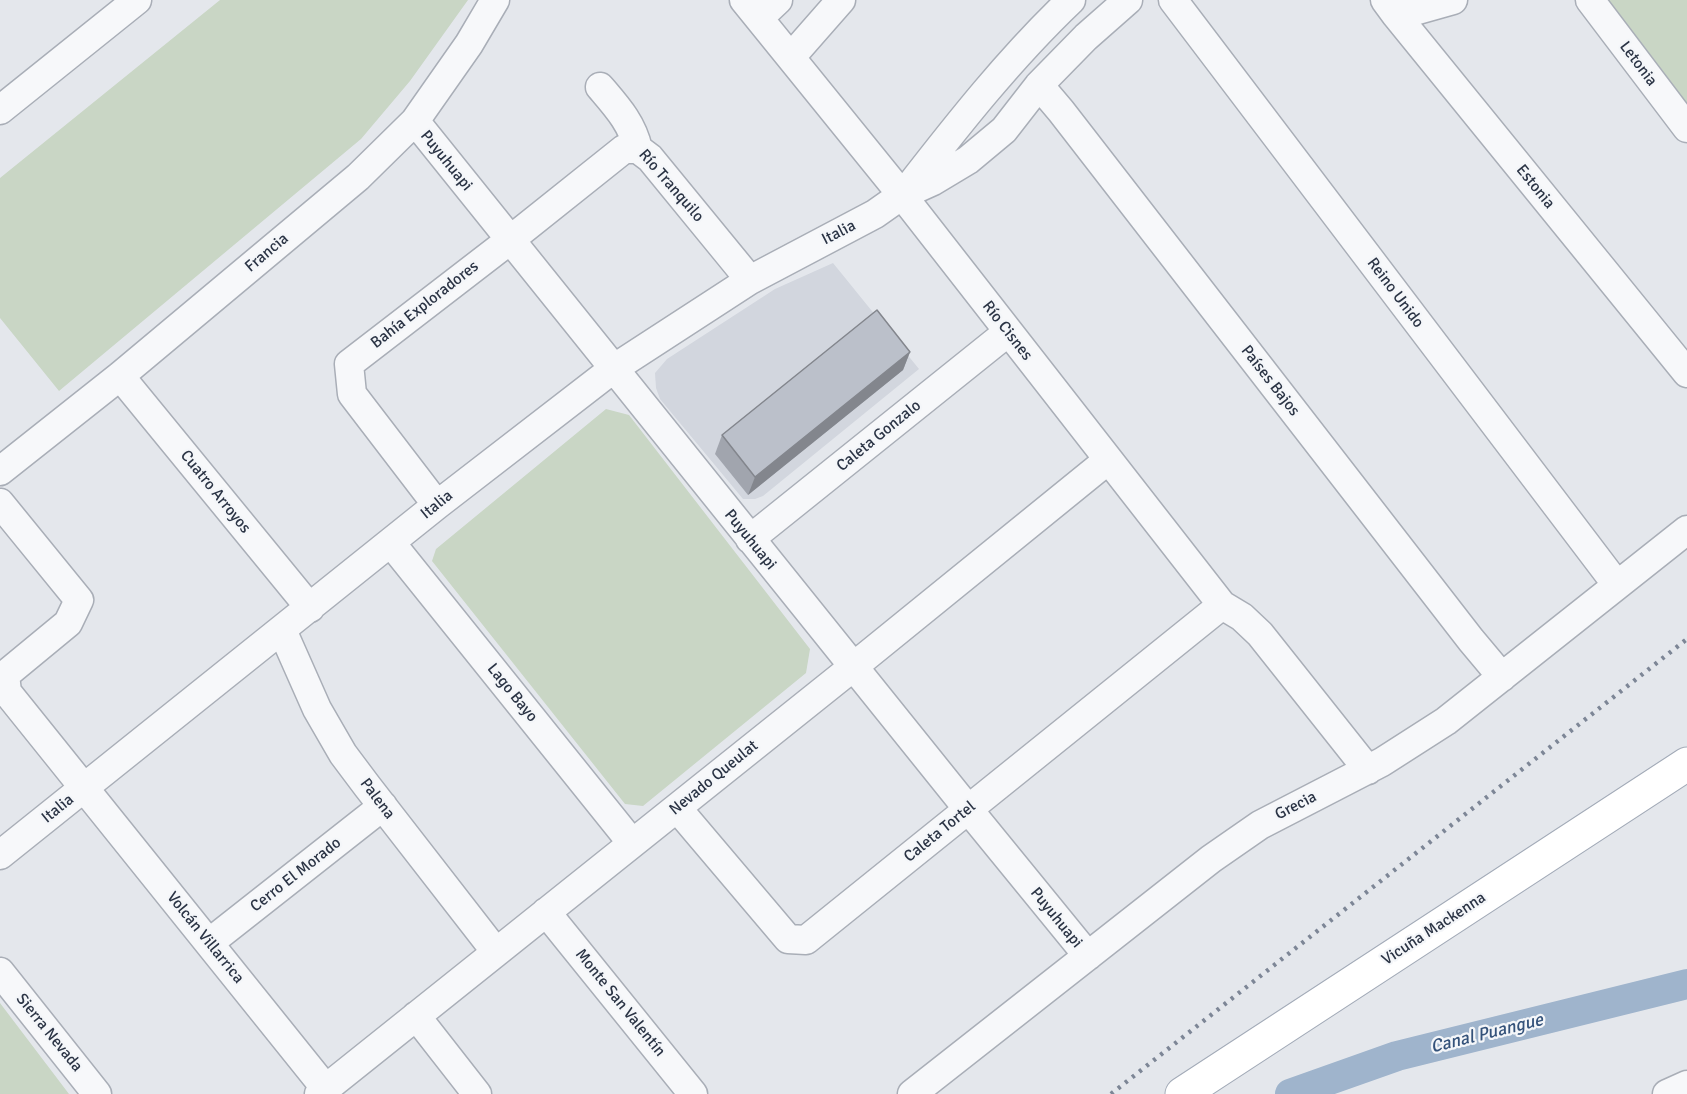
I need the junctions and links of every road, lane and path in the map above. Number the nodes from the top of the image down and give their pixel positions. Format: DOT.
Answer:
graph roads {
  1 [pos="137,0"];
  2 [pos="495,0"];
  3 [pos="842,0"];
  4 [pos="1071,0"];
  5 [pos="1128,0"];
  6 [pos="1173,0"];
  7 [pos="1453,0"];
  8 [pos="1590,0"];
  9 [pos="760,6"];
  10 [pos="1390,8"];
  11 [pos="791,57"];
  12 [pos="1039,85"];
  13 [pos="600,87"];
  14 [pos="0,110"];
  15 [pos="415,122"];
  16 [pos="1687,128"];
  17 [pos="638,149"];
  18 [pos="902,195"];
  19 [pos="510,240"];
  20 [pos="750,280"];
  21 [pos="1008,332"];
  22 [pos="613,369"];
  23 [pos="1687,373"];
  24 [pos="120,376"];
  25 [pos="1108,460"];
  26 [pos="0,471"];
  27 [pos="0,503"];
  28 [pos="437,505"];
  29 [pos="1687,530"];
  30 [pos="750,540"];
  31 [pos="391,543"];
  32 [pos="1617,585"];
  33 [pos="1222,605"];
  34 [pos="310,608"];
  35 [pos="282,630"];
  36 [pos="853,667"];
  37 [pos="1502,677"];
  38 [pos="1687,764"];
  39 [pos="1368,770"];
  40 [pos="84,788"];
  41 [pos="383,806"];
  42 [pos="676,808"];
  43 [pos="968,809"];
  44 [pos="632,843"];
  45 [pos="0,855"];
  46 [pos="546,912"];
  47 [pos="209,944"];
  48 [pos="496,952"];
  49 [pos="1088,956"];
  50 [pos="0,972"];
  51 [pos="416,1016"];
  52 [pos="1687,1084"];
  53 [pos="322,1091"];
  54 [pos="97,1094"];
  55 [pos="477,1094"];
  56 [pos="693,1094"];
  57 [pos="912,1094"];
  58 [pos="1182,1094"];
  59 [pos="1667,1094"];
  1 -- 14 [label="street"];
  2 -- 15 [label="street, Francia"];
  3 -- 11 [label="street"];
  4 -- 18 [label="street, Italia"];
  5 -- 12 [label="street, Italia"];
  6 -- 32 [label="street, Reino Unido"];
  7 -- 10 [label="street"];
  8 -- 16 [label="street, Letonia"];
  9 -- 11 [label="street, Río Cisnes"];
  10 -- 23 [label="street, Estonia"];
  11 -- 18 [label="street, Río Cisnes"];
  12 -- 18 [label="street, Italia"];
  12 -- 37 [label="street, Países Bajos"];
  13 -- 17 [label="street, Río Tranquilo"];
  15 -- 19 [label="street, Puyuhuapi"];
  15 -- 24 [label="street, Francia"];
  17 -- 19 [label="street, Bahía Exploradores"];
  17 -- 20 [label="street, Río Tranquilo"];
  18 -- 20 [label="street, Italia"];
  18 -- 21 [label="street, Río Cisnes"];
  19 -- 22 [label="street, Puyuhuapi"];
  19 -- 28 [label="street, Bahía Exploradores"];
  20 -- 22 [label="street, Italia"];
  21 -- 25 [label="street, Río Cisnes"];
  21 -- 30 [label="street, Caleta Gonzalo"];
  22 -- 28 [label="street, Italia"];
  22 -- 30 [label="street, Puyuhuapi"];
  24 -- 26 [label="street, Francia"];
  24 -- 34 [label="street, Cuatro Arroyos"];
  25 -- 33 [label="street, Río Cisnes"];
  25 -- 36 [label="street, Nevado Queulat"];
  27 -- 40 [label="street, Volcán Villarrica"];
  28 -- 31 [label="street, Italia"];
  29 -- 32 [label="street, Grecia"];
  30 -- 36 [label="street, Puyuhuapi"];
  31 -- 34 [label="street, Italia"];
  31 -- 44 [label="street, Lago Bayo"];
  32 -- 37 [label="street, Grecia"];
  33 -- 39 [label="street, Río Cisnes"];
  33 -- 43 [label="street, Caleta Tortel"];
  34 -- 35 [label="street, Italia"];
  35 -- 40 [label="street, Italia"];
  35 -- 41 [label="street, Palena"];
  36 -- 42 [label="street, Nevado Queulat"];
  36 -- 43 [label="street, Puyuhuapi"];
  37 -- 39 [label="street, Grecia"];
  38 -- 58 [label="main road, Vicuña Mackenna"];
  39 -- 49 [label="street, Grecia"];
  40 -- 45 [label="street, Italia"];
  40 -- 47 [label="street, Volcán Villarrica"];
  41 -- 47 [label="street, Cerro El Morado"];
  41 -- 48 [label="street, Palena"];
  42 -- 43 [label="street, Caleta Tortel"];
  42 -- 44 [label="street, Nevado Queulat"];
  43 -- 49 [label="street, Puyuhuapi"];
  44 -- 46 [label="street, Nevado Queulat"];
  46 -- 48 [label="street, Nevado Queulat"];
  46 -- 56 [label="street, Monte San Valentín"];
  47 -- 53 [label="street, Volcán Villarrica"];
  48 -- 51 [label="street, Nevado Queulat"];
  49 -- 57 [label="street, Grecia"];
  50 -- 54 [label="street, Sierra Nevada"];
  51 -- 53 [label="street, Nevado Queulat"];
  51 -- 55 [label="street"];
  52 -- 59 [label="street"];
}
